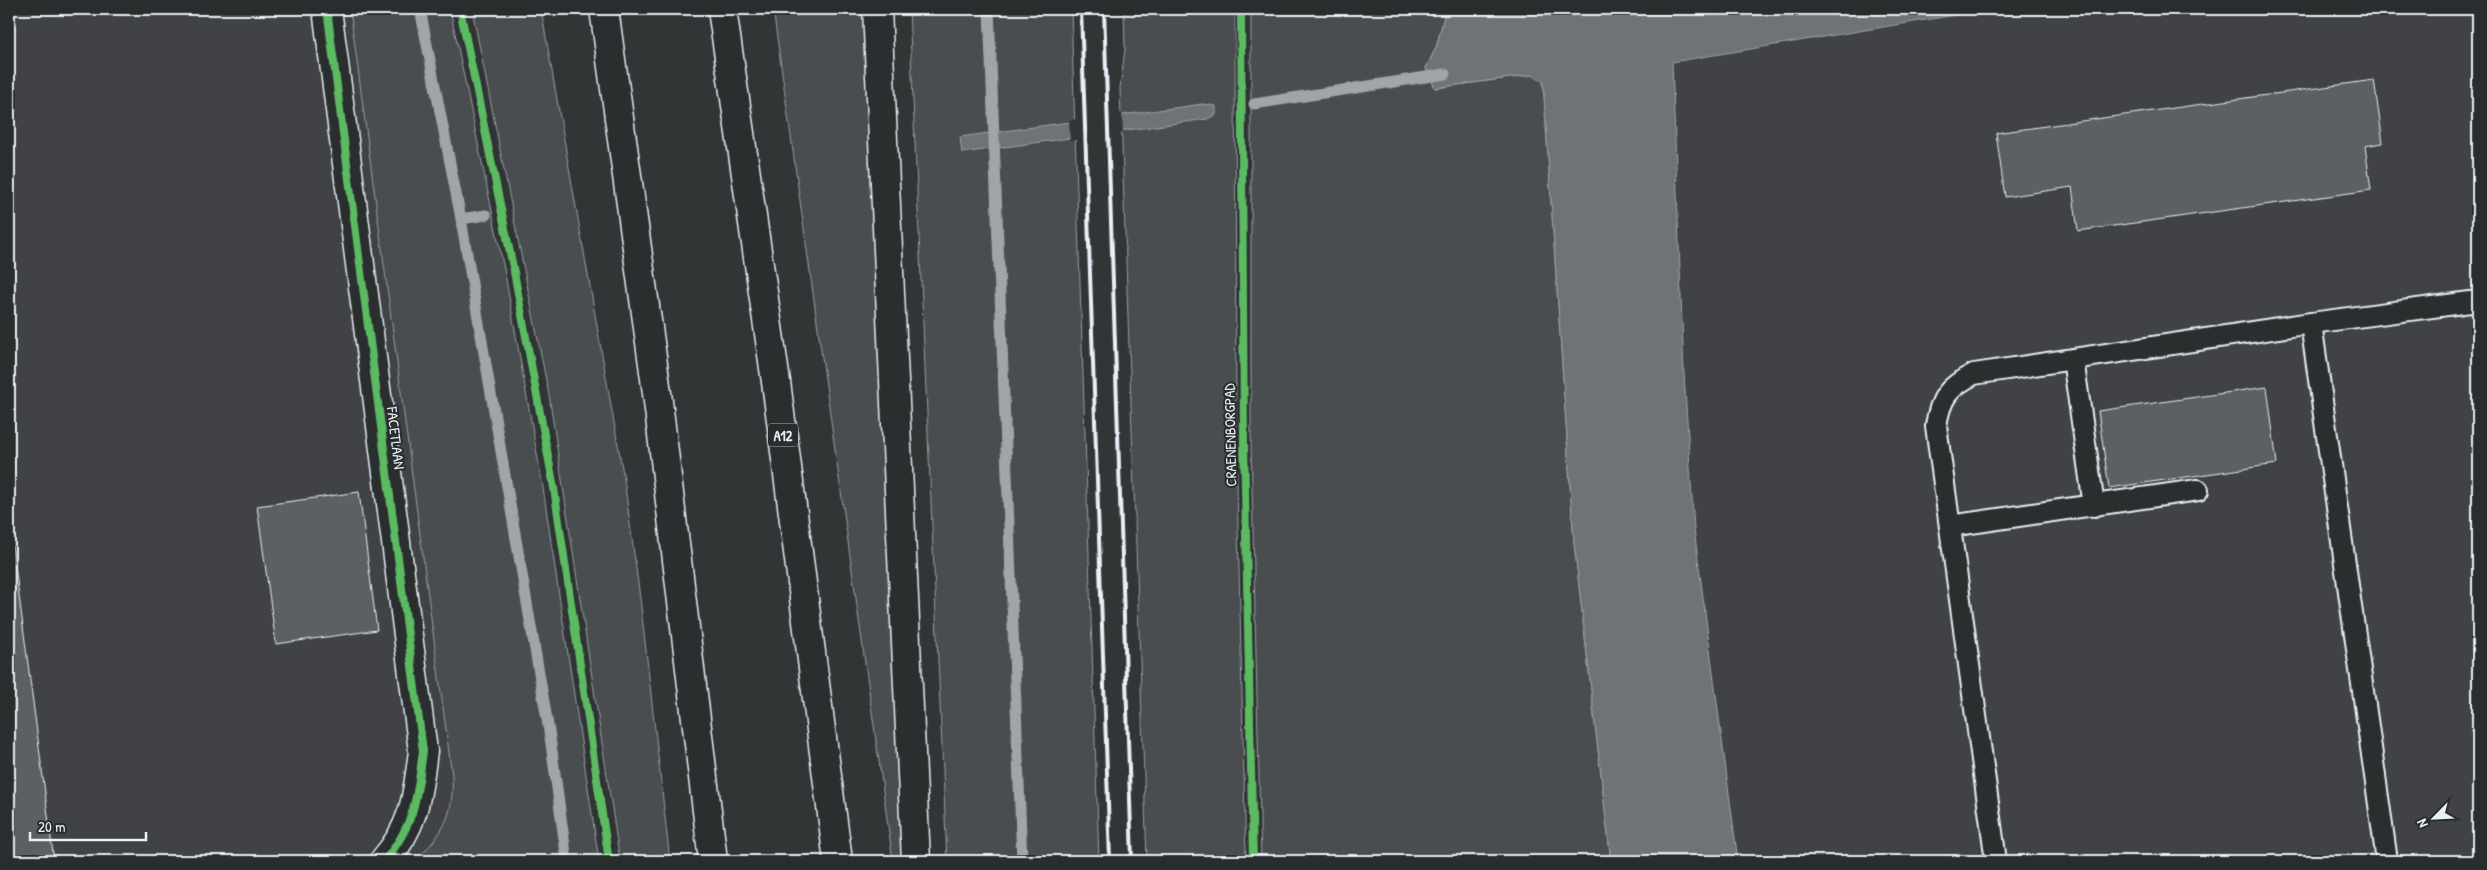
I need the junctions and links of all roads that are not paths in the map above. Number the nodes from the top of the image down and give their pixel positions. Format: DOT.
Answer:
graph roads {
  1 [pos="327,9"];
  2 [pos="604,9"];
  3 [pos="722,9"];
  4 [pos="877,9"];
  5 [pos="2478,301"];
  6 [pos="2311,323"];
  7 [pos="2073,359"];
  8 [pos="2198,490"];
  9 [pos="2094,506"];
  10 [pos="1950,526"];
  11 [pos="384,861"];
  12 [pos="714,861"];
  13 [pos="838,861"];
  14 [pos="916,861"];
  15 [pos="1996,861"];
  16 [pos="2387,861"];
  1 -- 11 [label="main road, FACETLAAN"];
  2 -- 12 [label="main road"];
  3 -- 13 [label="main road, A12"];
  4 -- 14 [label="main road"];
  5 -- 6 [label="lane"];
  6 -- 7 [label="lane"];
  6 -- 16 [label="lane"];
  7 -- 9 [label="lane"];
  7 -- 10 [label="lane"];
  8 -- 9 [label="lane"];
  9 -- 10 [label="lane"];
  10 -- 15 [label="lane"];
}
